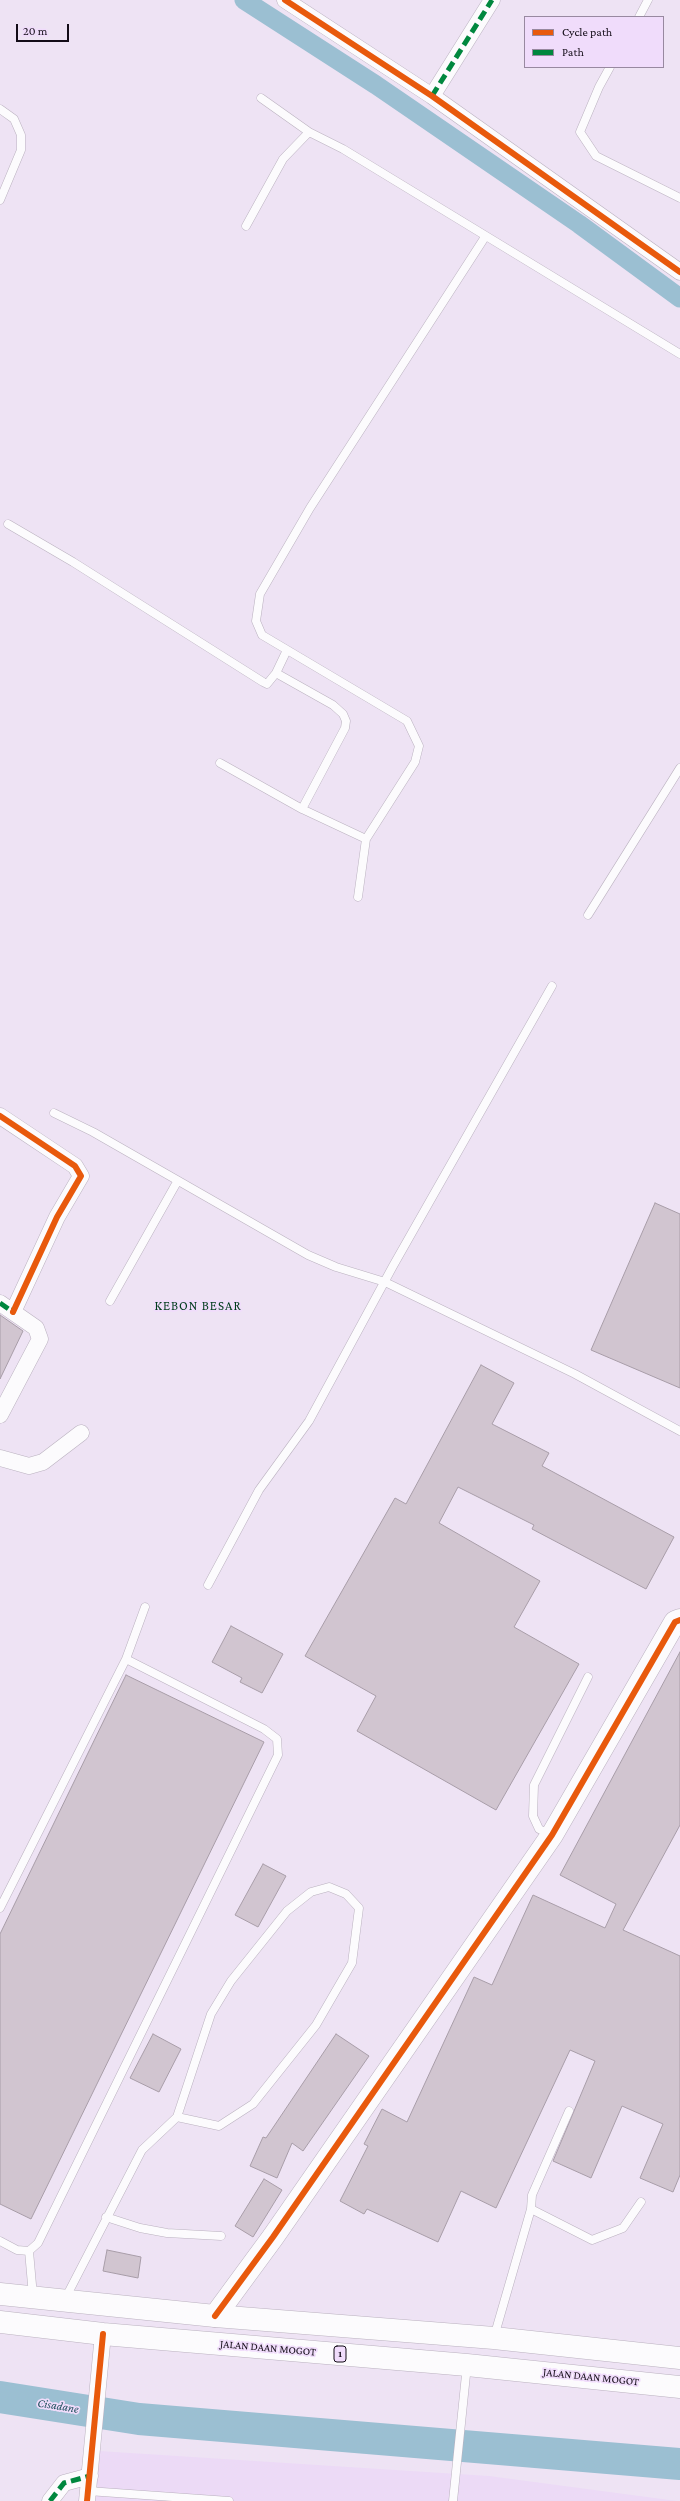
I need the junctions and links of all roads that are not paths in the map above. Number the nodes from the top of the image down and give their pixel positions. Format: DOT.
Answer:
graph roads {
  1 [pos="285,0"];
  2 [pos="492,0"];
  3 [pos="648,0"];
  4 [pos="640,16"];
  5 [pos="609,68"];
  6 [pos="432,96"];
  7 [pos="261,98"];
  8 [pos="0,109"];
  9 [pos="309,132"];
  10 [pos="680,198"];
  11 [pos="0,200"];
  12 [pos="246,226"];
  13 [pos="485,237"];
  14 [pos="680,272"];
  15 [pos="680,354"];
  16 [pos="8,524"];
  17 [pos="287,650"];
  18 [pos="276,673"];
  19 [pos="220,763"];
  20 [pos="680,768"];
  21 [pos="302,809"];
  22 [pos="366,839"];
  23 [pos="358,897"];
  24 [pos="588,915"];
  25 [pos="552,986"];
  26 [pos="54,1114"];
  27 [pos="0,1116"];
  28 [pos="177,1182"];
  29 [pos="385,1282"];
  30 [pos="110,1301"];
  31 [pos="7,1307"];
  32 [pos="0,1415"];
  33 [pos="680,1431"];
  34 [pos="81,1433"];
  35 [pos="0,1458"];
  36 [pos="208,1585"];
  37 [pos="145,1607"];
  38 [pos="680,1620"];
  39 [pos="126,1659"];
  40 [pos="588,1677"];
  41 [pos="552,1835"];
  42 [pos="0,1908"];
  43 [pos="569,2112"];
  44 [pos="177,2116"];
  45 [pos="641,2202"];
  46 [pos="531,2208"];
  47 [pos="106,2217"];
  48 [pos="221,2236"];
  49 [pos="0,2241"];
  50 [pos="29,2251"];
  51 [pos="0,2294"];
  52 [pos="34,2298"];
  53 [pos="64,2302"];
  54 [pos="215,2316"];
  55 [pos="0,2322"];
  56 [pos="103,2334"];
  57 [pos="494,2338"];
  58 [pos="680,2358"];
  59 [pos="468,2365"];
  60 [pos="680,2387"];
  61 [pos="89,2484"];
  62 [pos="453,2500"];
  63 [pos="50,2501"];
  64 [pos="229,2501"];
  1 -- 6 [label="street"];
  2 -- 6 [label="street"];
  3 -- 4 [label="lane"];
  5 -- 10 [label="lane"];
  6 -- 14 [label="street"];
  7 -- 9 [label="lane"];
  8 -- 11 [label="lane"];
  9 -- 12 [label="lane"];
  9 -- 13 [label="lane"];
  13 -- 15 [label="lane"];
  13 -- 17 [label="lane"];
  16 -- 18 [label="lane"];
  17 -- 18 [label="lane"];
  17 -- 22 [label="lane"];
  18 -- 21 [label="lane"];
  19 -- 21 [label="lane"];
  20 -- 24 [label="lane"];
  21 -- 22 [label="lane"];
  22 -- 23 [label="lane"];
  25 -- 29 [label="lane"];
  26 -- 28 [label="lane"];
  27 -- 31 [label="street"];
  28 -- 29 [label="lane"];
  28 -- 30 [label="lane"];
  29 -- 33 [label="lane"];
  29 -- 36 [label="lane"];
  31 -- 32 [label="street"];
  34 -- 35 [label="street"];
  37 -- 39 [label="lane"];
  38 -- 41 [label="main road"];
  39 -- 42 [label="lane"];
  39 -- 50 [label="lane"];
  40 -- 41 [label="lane"];
  41 -- 54 [label="main road"];
  43 -- 46 [label="lane"];
  44 -- 44 [label="lane"];
  44 -- 47 [label="lane"];
  45 -- 46 [label="lane"];
  46 -- 57 [label="lane"];
  47 -- 48 [label="lane"];
  47 -- 53 [label="lane"];
  49 -- 50 [label="lane"];
  50 -- 52 [label="lane"];
  51 -- 52 [label="main road"];
  52 -- 53 [label="main road"];
  53 -- 54 [label="main road"];
  54 -- 57 [label="main road"];
  55 -- 56 [label="main road, JALAN DAAN MOGOT / 1"];
  56 -- 59 [label="main road, JALAN DAAN MOGOT / 1"];
  56 -- 61 [label="street"];
  57 -- 58 [label="main road"];
  59 -- 60 [label="main road, JALAN DAAN MOGOT / 1"];
  59 -- 62 [label="lane"];
  61 -- 63 [label="street"];
  61 -- 64 [label="lane"];
}
